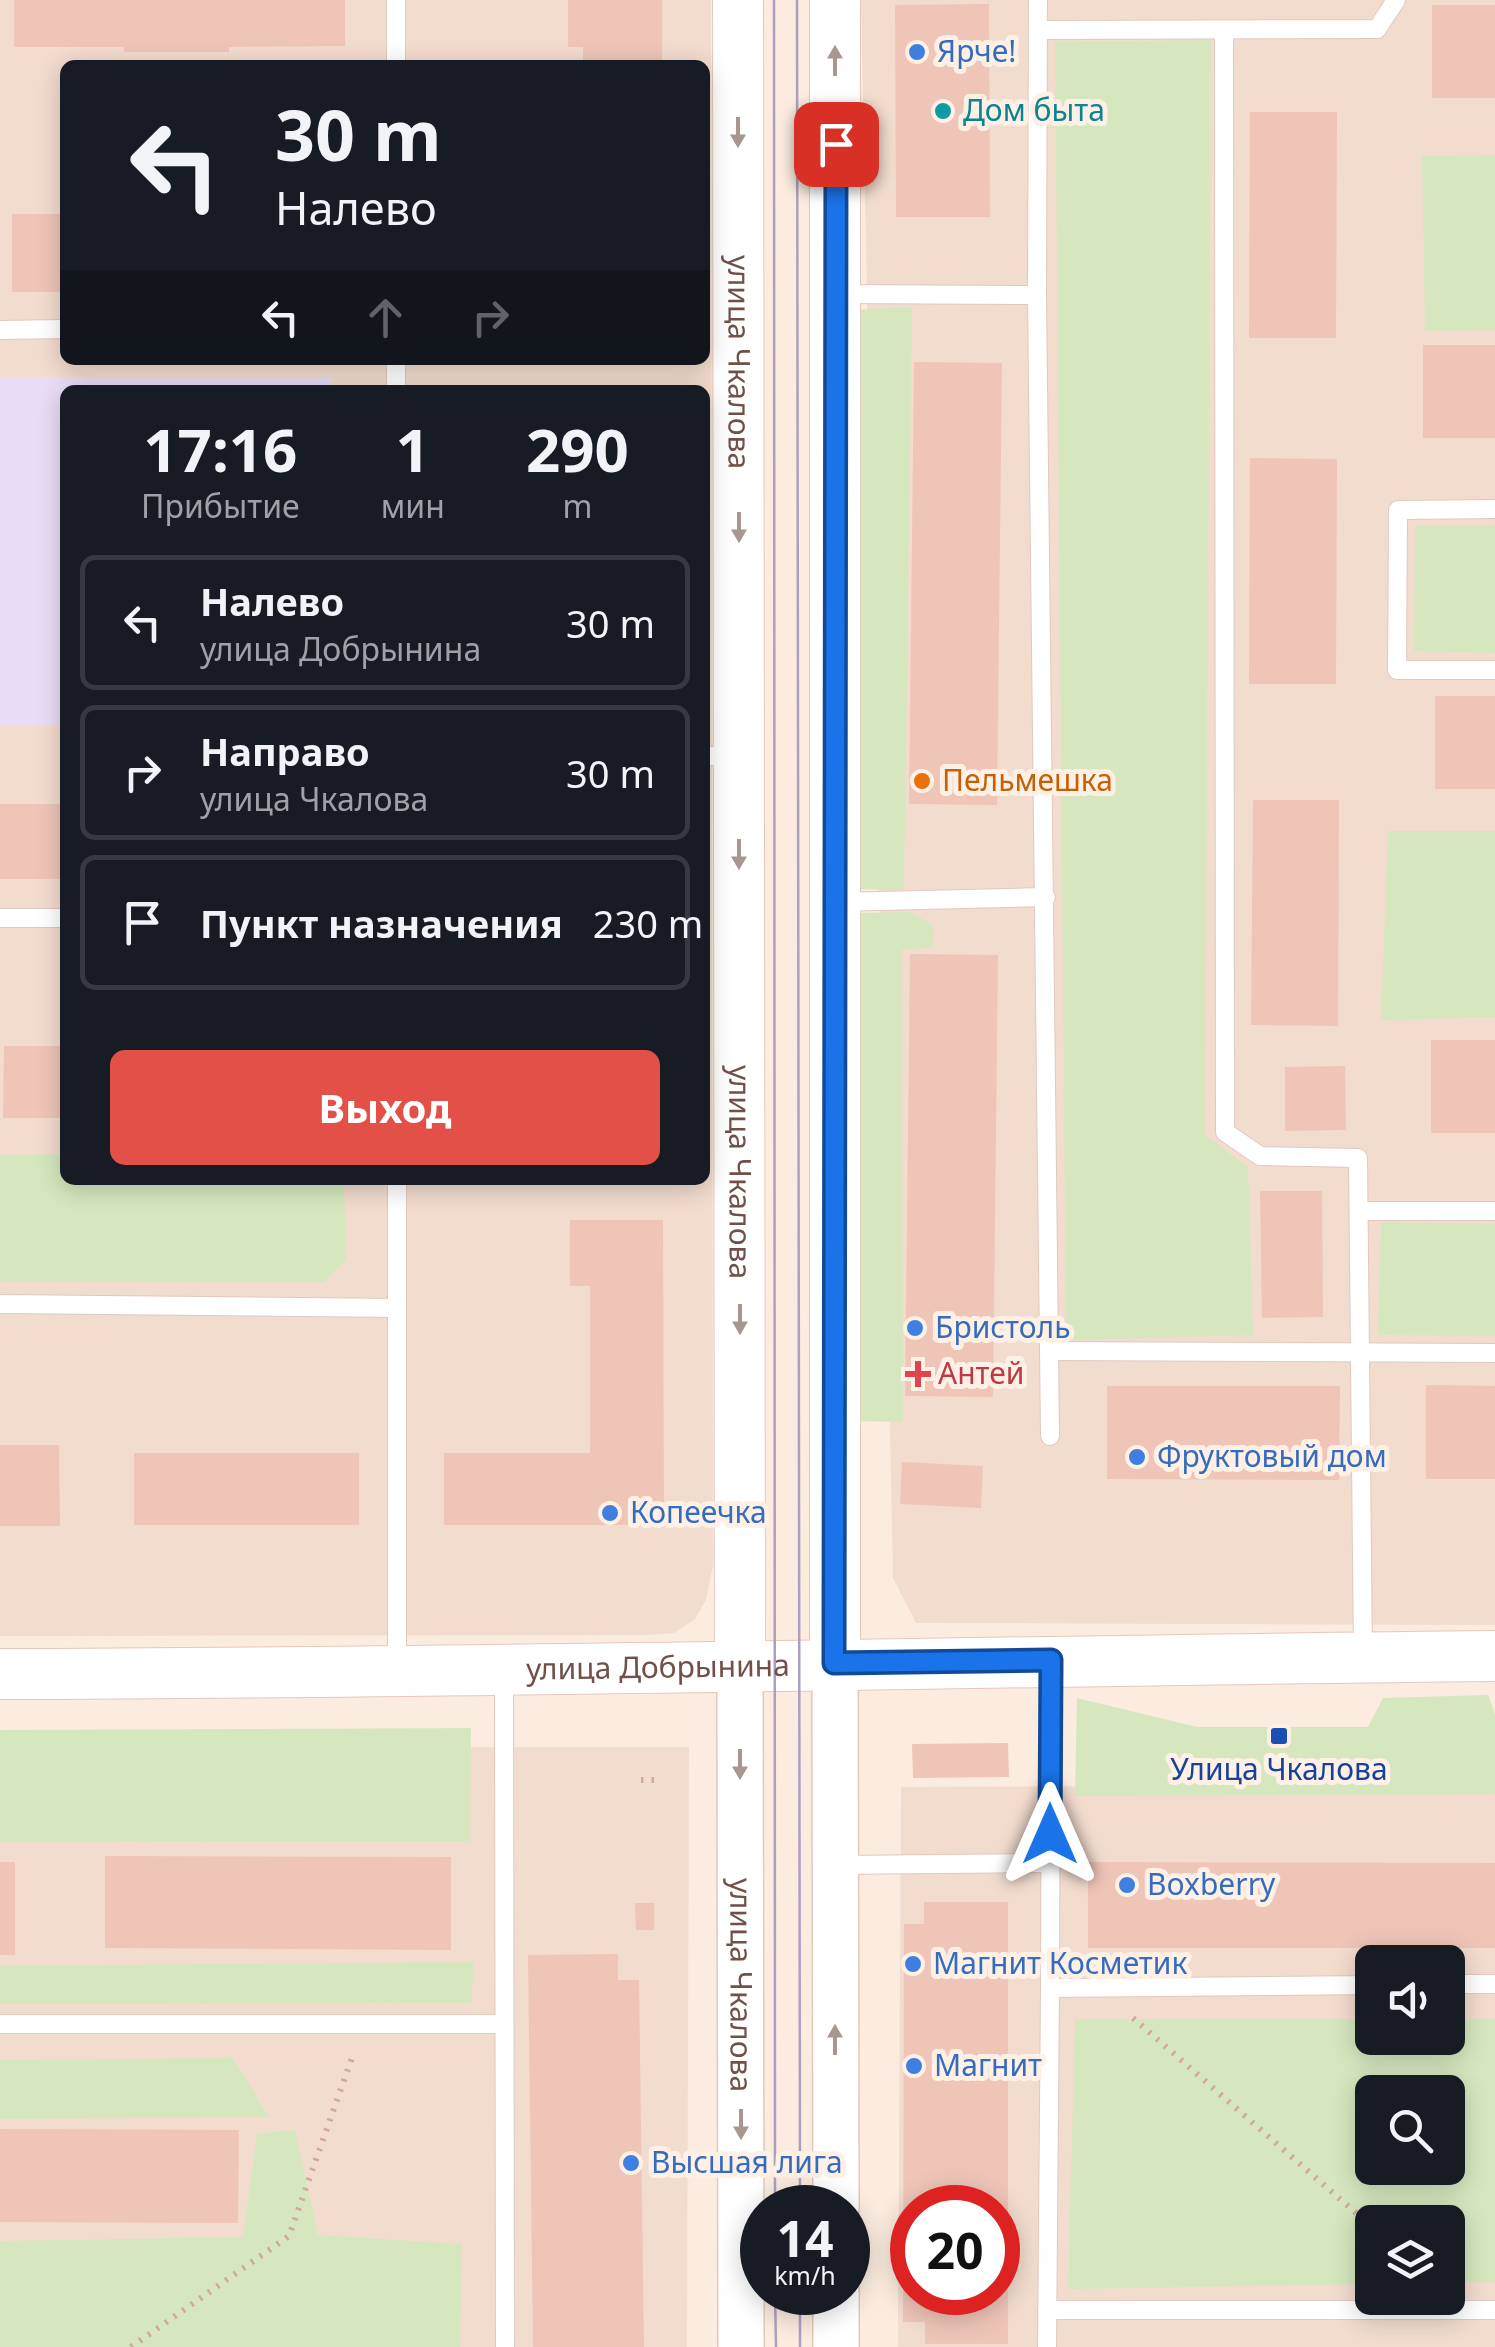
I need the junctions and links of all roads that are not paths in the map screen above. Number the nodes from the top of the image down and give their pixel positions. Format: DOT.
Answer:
graph roads {
  1 [pos="396,0"];
  2 [pos="738,0"];
  3 [pos="835,0"];
  4 [pos="1038,0"];
  5 [pos="1396,0"];
  6 [pos="1038,30"];
  7 [pos="1224,30"];
  8 [pos="396,60"];
  9 [pos="836,294"];
  10 [pos="1037,295"];
  11 [pos="60,329"];
  12 [pos="0,330"];
  13 [pos="1495,509"];
  14 [pos="1495,670"];
  15 [pos="722,756"];
  16 [pos="1046,897"];
  17 [pos="836,902"];
  18 [pos="0,918"];
  19 [pos="60,918"];
  20 [pos="397,1185"];
  21 [pos="1360,1211"];
  22 [pos="1495,1211"];
  23 [pos="0,1304"];
  24 [pos="397,1308"];
  25 [pos="1049,1351"];
  26 [pos="1362,1351"];
  27 [pos="1495,1352"];
  28 [pos="1050,1436"];
  29 [pos="1495,1656"];
  30 [pos="1363,1657"];
  31 [pos="1051,1660"];
  32 [pos="834,1663"];
  33 [pos="740,1667"];
  34 [pos="504,1672"];
  35 [pos="397,1673"];
  36 [pos="0,1674"];
  37 [pos="1050,1862"];
  38 [pos="835,1865"];
  39 [pos="1465,1984"];
  40 [pos="1495,1984"];
  41 [pos="1355,1985"];
  42 [pos="1050,1988"];
  43 [pos="0,2024"];
  44 [pos="502,2024"];
  45 [pos="836,2185"];
  46 [pos="1047,2310"];
  47 [pos="1495,2310"];
  48 [pos="836,2315"];
  49 [pos="505,2347"];
  50 [pos="741,2347"];
  51 [pos="836,2347"];
  52 [pos="1047,2347"];
  1 -- 8 [label="lane"];
  2 -- 15 [label="main road, улица Чкалова, one-way"];
  9 -- 3 [label="main road, one-way"];
  4 -- 6 [label="lane"];
  5 -- 7 [label="lane"];
  6 -- 7 [label="lane"];
  6 -- 10 [label="lane"];
  7 -- 21 [label="lane"];
  9 -- 10 [label="lane"];
  9 -- 17 [label="main road"];
  10 -- 16 [label="lane"];
  11 -- 12 [label="lane"];
  13 -- 14 [label="lane"];
  15 -- 33 [label="main road, улица Чкалова, one-way"];
  16 -- 17 [label="lane"];
  16 -- 25 [label="lane"];
  17 -- 32 [label="main road"];
  18 -- 19 [label="lane"];
  20 -- 24 [label="lane"];
  21 -- 22 [label="lane"];
  21 -- 26 [label="lane"];
  23 -- 24 [label="lane"];
  24 -- 35 [label="lane"];
  25 -- 26 [label="lane"];
  25 -- 28 [label="lane"];
  26 -- 27 [label="lane"];
  26 -- 30 [label="lane"];
  29 -- 30 [label="main road, улица Добрынина"];
  30 -- 31 [label="main road, улица Добрынина"];
  31 -- 32 [label="main road, улица Добрынина"];
  31 -- 37 [label="lane"];
  32 -- 33 [label="main road, улица Добрынина"];
  32 -- 38 [label="street"];
  33 -- 34 [label="main road, улица Добрынина"];
  33 -- 50 [label="street, улица Чкалова, one-way"];
  34 -- 35 [label="main road, улица Добрынина"];
  34 -- 44 [label="lane"];
  35 -- 36 [label="main road, улица Добрынина"];
  37 -- 38 [label="lane"];
  37 -- 42 [label="lane"];
  45 -- 38 [label="street, one-way"];
  39 -- 40 [label="lane"];
  41 -- 42 [label="lane"];
  42 -- 46 [label="lane"];
  43 -- 44 [label="lane"];
  44 -- 49 [label="lane"];
  46 -- 47 [label="lane"];
  46 -- 52 [label="lane"];
  48 -- 51 [label="street"];
}
